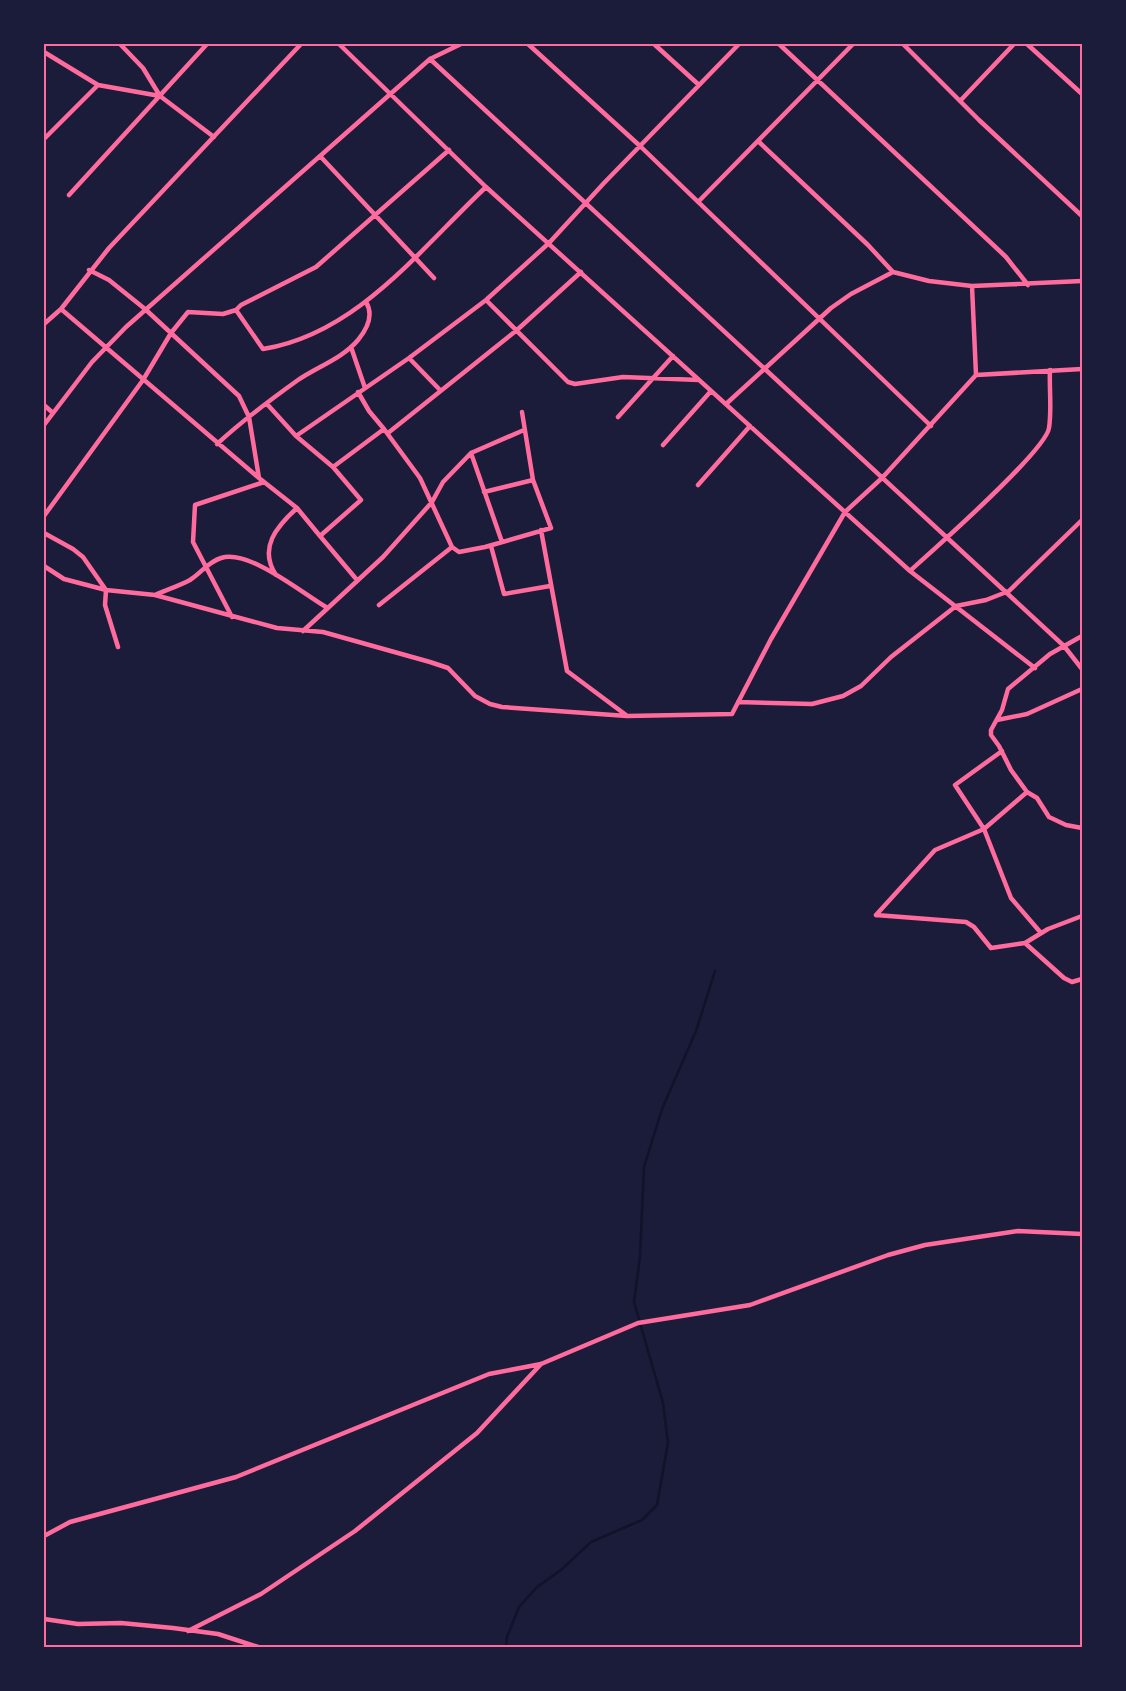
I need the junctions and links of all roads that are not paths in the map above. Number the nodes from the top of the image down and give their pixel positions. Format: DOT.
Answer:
graph roads {
  1 [pos="120,44"];
  2 [pos="205,44"];
  3 [pos="301,44"];
  4 [pos="339,44"];
  5 [pos="461,44"];
  6 [pos="528,44"];
  7 [pos="654,44"];
  8 [pos="739,44"];
  9 [pos="779,44"];
  10 [pos="853,44"];
  11 [pos="903,44"];
  12 [pos="1014,44"];
  13 [pos="1028,44"];
  14 [pos="44,52"];
  15 [pos="430,59"];
  16 [pos="818,81"];
  17 [pos="98,85"];
  18 [pos="699,86"];
  19 [pos="390,94"];
  20 [pos="1082,94"];
  21 [pos="160,96"];
  22 [pos="960,101"];
  23 [pos="214,137"];
  24 [pos="44,139"];
  25 [pos="758,141"];
  26 [pos="640,146"];
  27 [pos="449,150"];
  28 [pos="320,156"];
  29 [pos="486,187"];
  30 [pos="69,195"];
  31 [pos="698,202"];
  32 [pos="586,203"];
  33 [pos="1081,212"];
  34 [pos="376,215"];
  35 [pos="549,243"];
  36 [pos="414,257"];
  37 [pos="89,270"];
  38 [pos="581,272"];
  39 [pos="893,272"];
  40 [pos="434,278"];
  41 [pos="1082,281"];
  42 [pos="1028,285"];
  43 [pos="972,286"];
  44 [pos="486,300"];
  45 [pos="366,302"];
  46 [pos="61,309"];
  47 [pos="145,309"];
  48 [pos="236,310"];
  49 [pos="818,318"];
  50 [pos="44,324"];
  51 [pos="517,330"];
  52 [pos="171,333"];
  53 [pos="351,347"];
  54 [pos="105,348"];
  55 [pos="673,356"];
  56 [pos="409,358"];
  57 [pos="764,368"];
  58 [pos="1082,369"];
  59 [pos="1050,370"];
  60 [pos="976,375"];
  61 [pos="653,378"];
  62 [pos="143,380"];
  63 [pos="699,380"];
  64 [pos="365,388"];
  65 [pos="440,390"];
  66 [pos="711,391"];
  67 [pos="358,392"];
  68 [pos="267,404"];
  69 [pos="726,404"];
  70 [pos="44,405"];
  71 [pos="522,412"];
  72 [pos="53,413"];
  73 [pos="249,417"];
  74 [pos="618,417"];
  75 [pos="44,425"];
  76 [pos="750,426"];
  77 [pos="931,426"];
  78 [pos="524,430"];
  79 [pos="386,431"];
  80 [pos="296,436"];
  81 [pos="217,444"];
  82 [pos="663,445"];
  83 [pos="471,453"];
  84 [pos="333,468"];
  85 [pos="882,478"];
  86 [pos="262,480"];
  87 [pos="533,480"];
  88 [pos="698,486"];
  89 [pos="484,492"];
  90 [pos="432,502"];
  91 [pos="297,508"];
  92 [pos="845,512"];
  93 [pos="44,516"];
  94 [pos="1082,520"];
  95 [pos="541,530"];
  96 [pos="44,533"];
  97 [pos="320,536"];
  98 [pos="947,538"];
  99 [pos="502,542"];
  100 [pos="490,546"];
  101 [pos="452,547"];
  102 [pos="44,566"];
  103 [pos="206,567"];
  104 [pos="910,571"];
  105 [pos="276,575"];
  106 [pos="357,580"];
  107 [pos="550,586"];
  108 [pos="106,590"];
  109 [pos="1006,593"];
  110 [pos="155,596"];
  111 [pos="379,605"];
  112 [pos="956,606"];
  113 [pos="326,607"];
  114 [pos="232,617"];
  115 [pos="303,631"];
  116 [pos="1082,636"];
  117 [pos="1064,646"];
  118 [pos="118,647"];
  119 [pos="1035,668"];
  120 [pos="1082,669"];
  121 [pos="1082,689"];
  122 [pos="738,702"];
  123 [pos="627,716"];
  124 [pos="997,720"];
  125 [pos="1002,752"];
  126 [pos="1027,792"];
  127 [pos="1082,828"];
  128 [pos="984,829"];
  129 [pos="1082,916"];
  130 [pos="1041,933"];
  131 [pos="1025,944"];
  132 [pos="1082,979"];
  133 [pos="1082,1234"];
  134 [pos="541,1364"];
  135 [pos="44,1536"];
  136 [pos="44,1619"];
  137 [pos="188,1631"];
  138 [pos="258,1647"];
  1 -- 21 [label="street"];
  2 -- 21 [label="street"];
  3 -- 23 [label="street"];
  4 -- 19 [label="street"];
  5 -- 15 [label="street"];
  6 -- 26 [label="street"];
  7 -- 18 [label="street"];
  8 -- 18 [label="street"];
  9 -- 16 [label="street"];
  10 -- 16 [label="street"];
  11 -- 22 [label="street"];
  12 -- 22 [label="street"];
  13 -- 20 [label="street"];
  14 -- 17 [label="street"];
  15 -- 19 [label="street"];
  15 -- 32 [label="street"];
  16 -- 25 [label="street"];
  16 -- 42 [label="street"];
  17 -- 21 [label="street"];
  17 -- 24 [label="street"];
  18 -- 26 [label="street"];
  19 -- 27 [label="street"];
  19 -- 28 [label="street"];
  21 -- 23 [label="street"];
  21 -- 30 [label="street"];
  22 -- 33 [label="street"];
  23 -- 37 [label="street"];
  25 -- 31 [label="street"];
  25 -- 39 [label="street"];
  26 -- 31 [label="street"];
  26 -- 32 [label="street"];
  27 -- 29 [label="street"];
  27 -- 34 [label="street"];
  28 -- 34 [label="street"];
  28 -- 47 [label="street"];
  29 -- 35 [label="street"];
  29 -- 36 [label="street"];
  31 -- 49 [label="street"];
  32 -- 35 [label="street"];
  32 -- 57 [label="street"];
  34 -- 36 [label="street"];
  34 -- 48 [label="street"];
  35 -- 38 [label="street"];
  35 -- 44 [label="street"];
  36 -- 40 [label="street"];
  36 -- 45 [label="street"];
  37 -- 46 [label="street"];
  37 -- 47 [label="street"];
  38 -- 51 [label="street"];
  38 -- 55 [label="street"];
  39 -- 43 [label="street"];
  39 -- 49 [label="street"];
  41 -- 42 [label="street"];
  42 -- 43 [label="street"];
  43 -- 60 [label="street"];
  44 -- 51 [label="street"];
  44 -- 56 [label="street"];
  45 -- 48 [label="street"];
  45 -- 53 [label="street"];
  46 -- 50 [label="street"];
  46 -- 54 [label="street"];
  47 -- 52 [label="street"];
  47 -- 54 [label="street"];
  48 -- 52 [label="street"];
  49 -- 57 [label="street"];
  49 -- 77 [label="street"];
  51 -- 61 [label="street"];
  51 -- 65 [label="street"];
  52 -- 62 [label="street"];
  52 -- 73 [label="street"];
  53 -- 64 [label="street"];
  53 -- 68 [label="street"];
  54 -- 62 [label="street"];
  54 -- 72 [label="street"];
  55 -- 61 [label="street"];
  55 -- 63 [label="street"];
  56 -- 64 [label="street"];
  56 -- 65 [label="street"];
  57 -- 69 [label="street"];
  57 -- 85 [label="street"];
  58 -- 59 [label="street"];
  59 -- 60 [label="street"];
  59 -- 98 [label="street"];
  60 -- 77 [label="street"];
  61 -- 63 [label="street"];
  61 -- 74 [label="street"];
  62 -- 81 [label="street"];
  62 -- 93 [label="street"];
  63 -- 66 [label="street"];
  64 -- 67 [label="street"];
  65 -- 79 [label="street"];
  66 -- 69 [label="street"];
  66 -- 82 [label="street"];
  67 -- 79 [label="street"];
  67 -- 80 [label="street"];
  68 -- 73 [label="street"];
  68 -- 80 [label="street"];
  69 -- 76 [label="street"];
  70 -- 72 [label="street"];
  71 -- 78 [label="street"];
  72 -- 75 [label="street"];
  73 -- 81 [label="street"];
  73 -- 86 [label="street"];
  76 -- 88 [label="street"];
  76 -- 92 [label="street"];
  77 -- 85 [label="street"];
  78 -- 83 [label="street"];
  78 -- 87 [label="street"];
  79 -- 84 [label="street"];
  79 -- 90 [label="street"];
  80 -- 84 [label="street"];
  81 -- 86 [label="street"];
  83 -- 89 [label="street"];
  83 -- 90 [label="street"];
  84 -- 97 [label="street"];
  85 -- 92 [label="street"];
  85 -- 98 [label="street"];
  86 -- 91 [label="street"];
  86 -- 103 [label="street"];
  87 -- 89 [label="street"];
  87 -- 95 [label="street"];
  89 -- 99 [label="street"];
  90 -- 101 [label="street"];
  90 -- 106 [label="street"];
  91 -- 97 [label="street"];
  91 -- 105 [label="street"];
  92 -- 104 [label="street"];
  92 -- 122 [label="street"];
  94 -- 109 [label="street"];
  95 -- 99 [label="street"];
  95 -- 107 [label="street"];
  96 -- 108 [label="street"];
  97 -- 106 [label="street"];
  98 -- 104 [label="street"];
  98 -- 109 [label="street"];
  99 -- 100 [label="street"];
  100 -- 101 [label="street"];
  100 -- 107 [label="street"];
  101 -- 111 [label="street"];
  102 -- 108 [label="street"];
  103 -- 105 [label="street"];
  103 -- 110 [label="street"];
  103 -- 114 [label="street"];
  104 -- 112 [label="street"];
  105 -- 113 [label="street"];
  106 -- 113 [label="street"];
  107 -- 123 [label="street"];
  108 -- 110 [label="street"];
  108 -- 118 [label="street"];
  109 -- 112 [label="street"];
  109 -- 117 [label="street"];
  110 -- 114 [label="street"];
  112 -- 119 [label="street"];
  112 -- 122 [label="street"];
  113 -- 115 [label="street"];
  114 -- 115 [label="street"];
  115 -- 123 [label="street"];
  116 -- 117 [label="street"];
  117 -- 119 [label="street"];
  117 -- 120 [label="street"];
  119 -- 124 [label="street"];
  121 -- 124 [label="street"];
  122 -- 123 [label="street"];
  124 -- 125 [label="street"];
  125 -- 126 [label="street"];
  125 -- 128 [label="street"];
  126 -- 127 [label="street"];
  126 -- 128 [label="street"];
  128 -- 130 [label="street"];
  128 -- 131 [label="street"];
  129 -- 130 [label="street"];
  130 -- 131 [label="street"];
  131 -- 132 [label="street"];
  133 -- 134 [label="street"];
  134 -- 135 [label="street"];
  134 -- 137 [label="street"];
  136 -- 137 [label="street"];
  137 -- 138 [label="street"];
}
